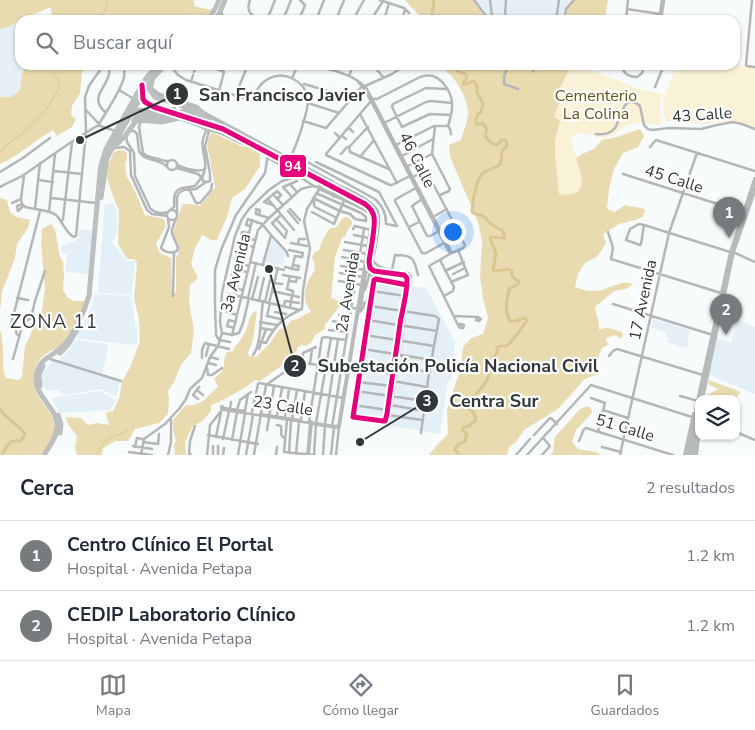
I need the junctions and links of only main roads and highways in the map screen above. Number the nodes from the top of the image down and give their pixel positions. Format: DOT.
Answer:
graph roads {
  1 [pos="219,0"];
  2 [pos="226,0"];
  3 [pos="212,15"];
  4 [pos="219,15"];
  5 [pos="153,70"];
  6 [pos="163,70"];
  7 [pos="152,82"];
  8 [pos="142,85"];
  9 [pos="176,108"];
  10 [pos="136,110"];
  11 [pos="200,114"];
  12 [pos="127,116"];
  13 [pos="142,118"];
  14 [pos="208,129"];
  15 [pos="252,144"];
  16 [pos="112,149"];
  17 [pos="755,179"];
  18 [pos="755,189"];
  19 [pos="334,196"];
  20 [pos="746,211"];
  21 [pos="732,251"];
  22 [pos="714,335"];
  23 [pos="72,336"];
  24 [pos="700,395"];
  25 [pos="703,395"];
  26 [pos="695,412"];
  27 [pos="336,426"];
  28 [pos="695,429"];
  29 [pos="695,436"];
  30 [pos="695,440"];
  31 [pos="46,455"];
  32 [pos="308,455"];
  33 [pos="690,455"];
  1 -- 3 [label="highway"];
  2 -- 4 [label="highway"];
  5 -- 8 [label="highway"];
  6 -- 7 [label="highway"];
  7 -- 9 [label="highway"];
  7 -- 12 [label="highway, bridge"];
  8 -- 9 [label="main road"];
  8 -- 12 [label="highway"];
  9 -- 10 [label="highway, bridge"];
  9 -- 11 [label="highway"];
  9 -- 11 [label="highway"];
  9 -- 11 [label="main road"];
  9 -- 13 [label="highway"];
  9 -- 15 [label="main road"];
  10 -- 12 [label="highway"];
  10 -- 13 [label="highway"];
  11 -- 14 [label="highway, bridge"];
  11 -- 19 [label="main road"];
  12 -- 16 [label="highway"];
  12 -- 23 [label="highway"];
  13 -- 14 [label="highway"];
  13 -- 16 [label="highway"];
  13 -- 16 [label="highway"];
  14 -- 15 [label="main road"];
  15 -- 19 [label="main road"];
  16 -- 23 [label="highway"];
  17 -- 20 [label="main road"];
  18 -- 20 [label="main road"];
  19 -- 27 [label="main road, 2a Avenida"];
  20 -- 21 [label="main road"];
  21 -- 22 [label="main road"];
  21 -- 22 [label="main road"];
  22 -- 24 [label="main road"];
  22 -- 25 [label="main road"];
  23 -- 31 [label="highway"];
  23 -- 31 [label="highway"];
  26 -- 33 [label="main road"];
  27 -- 32 [label="main road, 23 Calle"];
  28 -- 33 [label="main road"];
  29 -- 33 [label="main road"];
  30 -- 33 [label="main road"];
}
